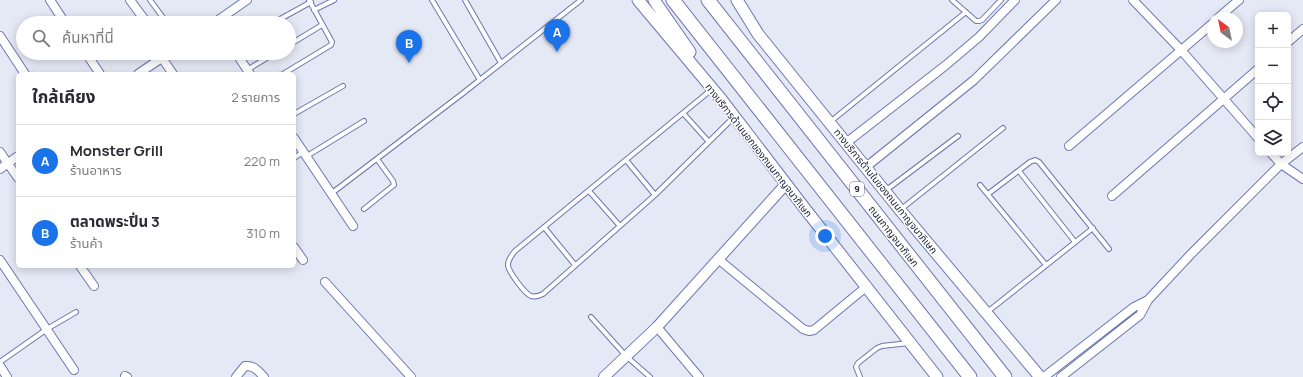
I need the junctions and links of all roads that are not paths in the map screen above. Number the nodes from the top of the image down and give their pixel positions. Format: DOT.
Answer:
graph roads {
  1 [pos="50,0"];
  2 [pos="130,0"];
  3 [pos="150,0"];
  4 [pos="247,0"];
  5 [pos="334,0"];
  6 [pos="432,0"];
  7 [pos="465,0"];
  8 [pos="581,0"];
  9 [pos="638,0"];
  10 [pos="654,0"];
  11 [pos="673,0"];
  12 [pos="708,0"];
  13 [pos="730,0"];
  14 [pos="737,0"];
  15 [pos="952,0"];
  16 [pos="1001,0"];
  17 [pos="1015,0"];
  18 [pos="1056,0"];
  19 [pos="1239,0"];
  20 [pos="310,1"];
  21 [pos="1137,1"];
  22 [pos="314,10"];
  23 [pos="966,12"];
  24 [pos="1225,12"];
  25 [pos="60,16"];
  26 [pos="142,16"];
  27 [pos="162,16"];
  28 [pos="224,16"];
  29 [pos="284,16"];
  30 [pos="322,25"];
  31 [pos="1207,27"];
  32 [pos="1303,29"];
  33 [pos="758,34"];
  34 [pos="0,36"];
  35 [pos="1291,39"];
  36 [pos="296,41"];
  37 [pos="1181,50"];
  38 [pos="91,60"];
  39 [pos="158,60"];
  40 [pos="169,60"];
  41 [pos="241,60"];
  42 [pos="265,60"];
  43 [pos="501,63"];
  44 [pos="24,72"];
  45 [pos="99,72"];
  46 [pos="141,72"];
  47 [pos="172,72"];
  48 [pos="249,72"];
  49 [pos="286,72"];
  50 [pos="1255,72"];
  51 [pos="480,80"];
  52 [pos="343,86"];
  53 [pos="713,89"];
  54 [pos="722,99"];
  55 [pos="1224,100"];
  56 [pos="296,113"];
  57 [pos="683,113"];
  58 [pos="735,116"];
  59 [pos="364,120"];
  60 [pos="830,122"];
  61 [pos="1003,128"];
  62 [pos="1255,135"];
  63 [pos="958,136"];
  64 [pos="296,141"];
  65 [pos="709,142"];
  66 [pos="846,143"];
  67 [pos="1069,146"];
  68 [pos="1303,147"];
  69 [pos="0,152"];
  70 [pos="305,154"];
  71 [pos="1274,156"];
  72 [pos="16,157"];
  73 [pos="296,157"];
  74 [pos="377,159"];
  75 [pos="626,160"];
  76 [pos="7,163"];
  77 [pos="1282,164"];
  78 [pos="866,167"];
  79 [pos="0,169"];
  80 [pos="1019,171"];
  81 [pos="16,175"];
  82 [pos="1303,179"];
  83 [pos="786,184"];
  84 [pos="980,185"];
  85 [pos="589,191"];
  86 [pos="885,191"];
  87 [pos="332,193"];
  88 [pos="988,194"];
  89 [pos="655,195"];
  90 [pos="1112,196"];
  91 [pos="364,209"];
  92 [pos="900,210"];
  93 [pos="353,226"];
  94 [pos="620,226"];
  95 [pos="544,227"];
  96 [pos="1093,228"];
  97 [pos="1075,242"];
  98 [pos="1109,249"];
  99 [pos="296,251"];
  100 [pos="718,259"];
  101 [pos="0,260"];
  102 [pos="303,260"];
  103 [pos="575,265"];
  104 [pos="1046,265"];
  105 [pos="81,268"];
  106 [pos="326,282"];
  107 [pos="94,286"];
  108 [pos="866,287"];
  109 [pos="1148,300"];
  110 [pos="76,312"];
  111 [pos="986,313"];
  112 [pos="591,317"];
  113 [pos="657,327"];
  114 [pos="47,329"];
  115 [pos="910,343"];
  116 [pos="626,356"];
  117 [pos="0,362"];
  118 [pos="0,366"];
  119 [pos="74,370"];
  120 [pos="7,377"];
  121 [pos="236,377"];
  122 [pos="264,377"];
  123 [pos="411,377"];
  124 [pos="604,377"];
  125 [pos="650,377"];
  126 [pos="699,377"];
  127 [pos="860,377"];
  128 [pos="937,377"];
  129 [pos="970,377"];
  130 [pos="1005,377"];
  131 [pos="1040,377"];
  132 [pos="1044,377"];
  133 [pos="1061,377"];
  1 -- 25 [label="street"];
  2 -- 26 [label="street"];
  3 -- 27 [label="lane"];
  4 -- 28 [label="street"];
  5 -- 22 [label="lane"];
  6 -- 51 [label="lane"];
  7 -- 43 [label="lane"];
  8 -- 43 [label="lane"];
  9 -- 53 [label="main road, ทางบริการด้านนอกของถนนกาญจนาภิเษก"];
  10 -- 54 [label="main road"];
  11 -- 129 [label="highway"];
  12 -- 130 [label="highway, ถนนกาญจนาภิเษก / 9"];
  13 -- 33 [label="main road"];
  14 -- 33 [label="main road, ทางบริการด้านในของถนนกาญจนาภิเษก"];
  15 -- 23 [label="lane"];
  16 -- 23 [label="lane"];
  17 -- 66 [label="street"];
  18 -- 78 [label="street"];
  19 -- 24 [label="street"];
  20 -- 22 [label="lane"];
  20 -- 29 [label="lane"];
  21 -- 37 [label="street"];
  22 -- 30 [label="lane"];
  23 -- 60 [label="lane"];
  30 -- 36 [label="lane"];
  30 -- 49 [label="lane"];
  31 -- 37 [label="street"];
  32 -- 35 [label="street"];
  33 -- 60 [label="main road, ทางบริการด้านในของถนนกาญจนาภิเษก"];
  34 -- 44 [label="street"];
  37 -- 55 [label="street"];
  37 -- 67 [label="street"];
  38 -- 45 [label="street"];
  39 -- 46 [label="street"];
  40 -- 47 [label="street"];
  41 -- 48 [label="street"];
  42 -- 48 [label="lane"];
  43 -- 51 [label="lane"];
  50 -- 55 [label="street"];
  51 -- 74 [label="lane"];
  52 -- 56 [label="lane"];
  53 -- 54 [label="main road, ทางบริการด้านนอกของถนนกาญจนาภิเษก"];
  53 -- 57 [label="lane"];
  54 -- 58 [label="main road, ทางบริการด้านนอกของถนนกาญจนาภิเษก"];
  55 -- 62 [label="street"];
  55 -- 90 [label="street"];
  57 -- 65 [label="lane"];
  57 -- 75 [label="lane"];
  58 -- 65 [label="lane"];
  58 -- 83 [label="main road, ทางบริการด้านนอกของถนนกาญจนาภิเษก"];
  59 -- 70 [label="lane"];
  60 -- 66 [label="main road, ทางบริการด้านในของถนนกาญจนาภิเษก"];
  61 -- 92 [label="lane"];
  63 -- 86 [label="lane"];
  64 -- 70 [label="street"];
  65 -- 89 [label="lane"];
  66 -- 78 [label="main road, ทางบริการด้านในของถนนกาญจนาภิเษก"];
  68 -- 77 [label="street"];
  69 -- 76 [label="street"];
  70 -- 73 [label="lane"];
  70 -- 87 [label="street"];
  71 -- 77 [label="street"];
  72 -- 76 [label="street"];
  74 -- 87 [label="lane"];
  74 -- 91 [label="lane"];
  75 -- 85 [label="lane"];
  75 -- 89 [label="lane"];
  76 -- 79 [label="street"];
  76 -- 81 [label="street"];
  77 -- 82 [label="street"];
  77 -- 109 [label="street"];
  78 -- 86 [label="main road, ทางบริการด้านในของถนนกาญจนาภิเษก"];
  80 -- 88 [label="lane"];
  80 -- 96 [label="lane"];
  80 -- 97 [label="lane"];
  83 -- 100 [label="street"];
  83 -- 108 [label="main road, ทางบริการด้านนอกของถนนกาญจนาภิเษก"];
  84 -- 88 [label="lane"];
  85 -- 94 [label="lane"];
  85 -- 95 [label="lane"];
  86 -- 92 [label="main road, ทางบริการด้านในของถนนกาญจนาภิเษก"];
  87 -- 93 [label="street"];
  88 -- 104 [label="lane"];
  89 -- 94 [label="lane"];
  92 -- 111 [label="main road, ทางบริการด้านในของถนนกาญจนาภิเษก"];
  94 -- 103 [label="lane"];
  95 -- 103 [label="lane"];
  95 -- 103 [label="lane"];
  96 -- 97 [label="lane"];
  96 -- 98 [label="lane"];
  97 -- 104 [label="lane"];
  99 -- 102 [label="street"];
  100 -- 108 [label="street"];
  100 -- 113 [label="street"];
  101 -- 114 [label="street"];
  104 -- 111 [label="lane"];
  105 -- 107 [label="street"];
  106 -- 123 [label="street"];
  108 -- 115 [label="main road, ทางบริการด้านนอกของถนนกาญจนาภิเษก"];
  109 -- 132 [label="street"];
  109 -- 133 [label="street"];
  110 -- 114 [label="lane"];
  111 -- 131 [label="main road, ทางบริการด้านในของถนนกาญจนาภิเษก"];
  112 -- 116 [label="lane"];
  113 -- 116 [label="street"];
  113 -- 126 [label="street"];
  114 -- 117 [label="lane"];
  114 -- 119 [label="street"];
  115 -- 127 [label="lane"];
  115 -- 128 [label="main road, ทางบริการด้านนอกของถนนกาญจนาภิเษก"];
  116 -- 124 [label="street"];
  116 -- 125 [label="lane"];
  118 -- 120 [label="street"];
  121 -- 122 [label="street"];
}
